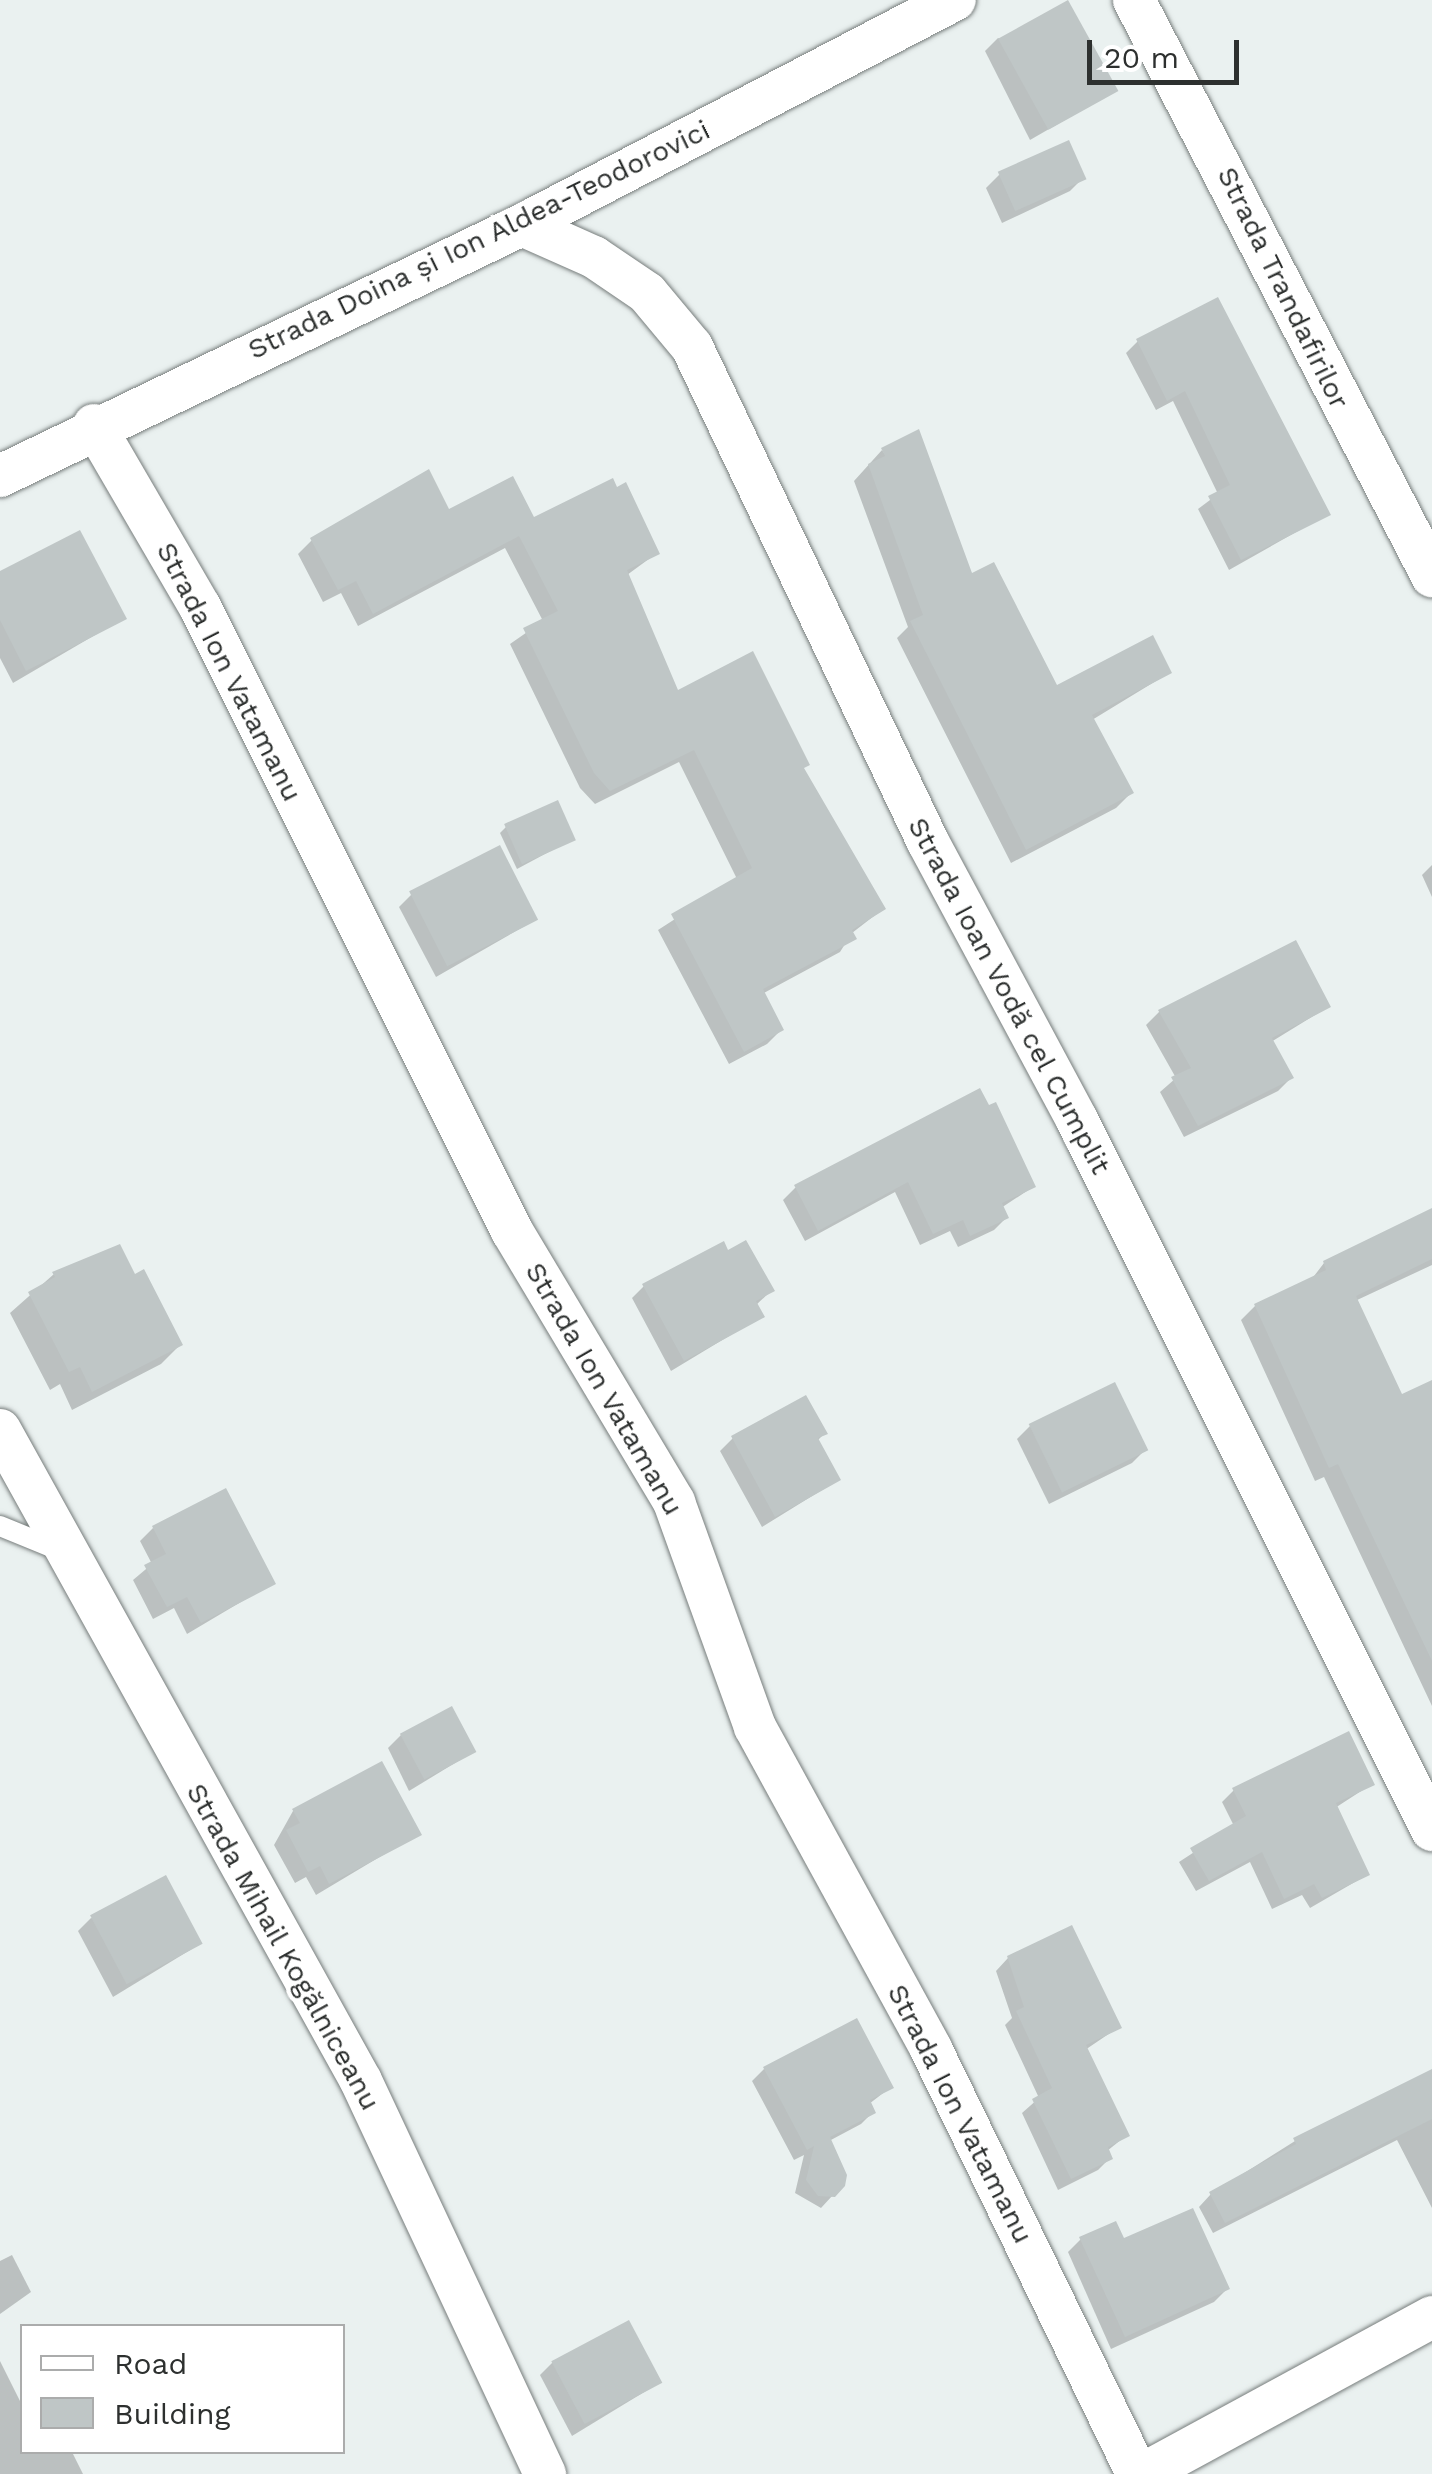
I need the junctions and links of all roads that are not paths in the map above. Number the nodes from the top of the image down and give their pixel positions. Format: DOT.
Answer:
graph roads {
  1 [pos="955,0"];
  2 [pos="1134,0"];
  3 [pos="522,226"];
  4 [pos="94,426"];
  5 [pos="0,476"];
  6 [pos="1432,576"];
  7 [pos="0,1430"];
  8 [pos="0,1526"];
  9 [pos="67,1554"];
  10 [pos="1432,1830"];
  11 [pos="1432,2317"];
  12 [pos="545,2474"];
  13 [pos="1140,2474"];
  1 -- 3 [label="street, Strada Doina și Ion Aldea-Teodorovici"];
  2 -- 6 [label="street, Strada Trandafirilor"];
  3 -- 4 [label="street, Strada Doina și Ion Aldea-Teodorovici"];
  3 -- 10 [label="street, Strada Ioan Vodă cel Cumplit"];
  4 -- 5 [label="street, Strada Doina și Ion Aldea-Teodorovici"];
  4 -- 13 [label="street, Strada Ion Vatamanu"];
  7 -- 9 [label="street, Strada Mihail Kogălniceanu"];
  8 -- 9 [label="lane"];
  9 -- 12 [label="street, Strada Mihail Kogălniceanu"];
  11 -- 13 [label="street"];
}
